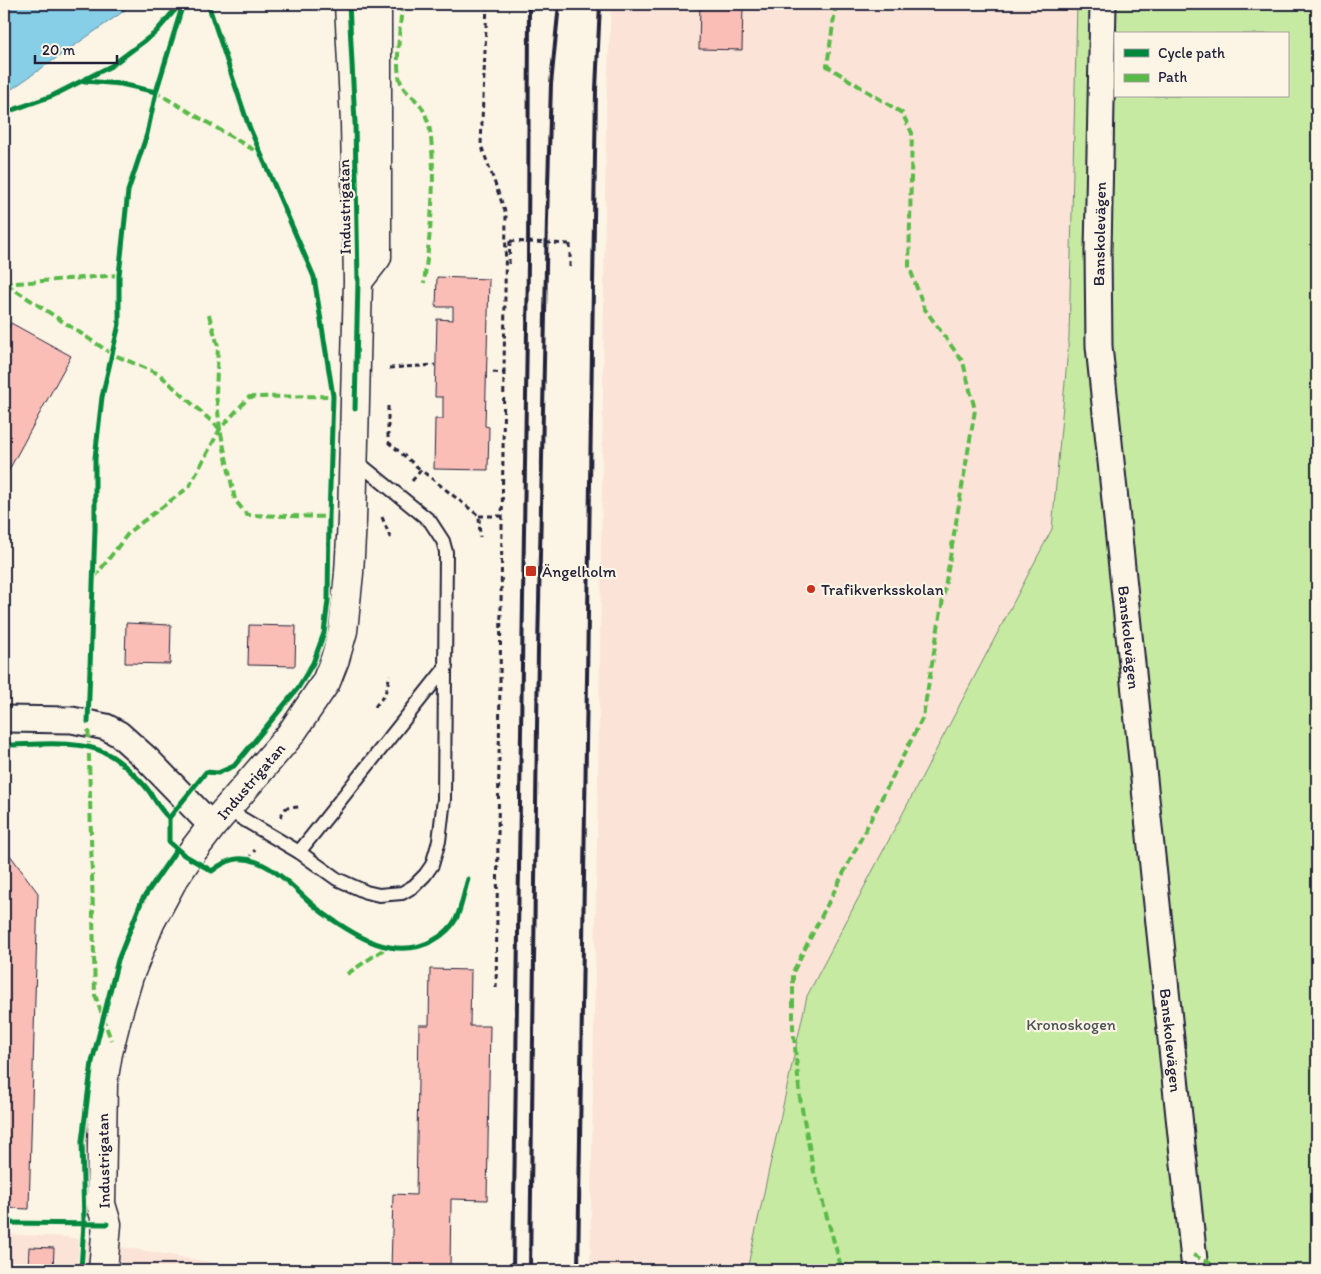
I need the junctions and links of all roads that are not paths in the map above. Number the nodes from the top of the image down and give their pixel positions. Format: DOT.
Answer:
graph roads {
  1 [pos="350,4"];
  2 [pos="377,4"];
  3 [pos="1103,4"];
  4 [pos="358,281"];
  5 [pos="353,459"];
  6 [pos="446,667"];
  7 [pos="4,719"];
  8 [pos="219,818"];
  9 [pos="299,852"];
  10 [pos="103,1270"];
  11 [pos="1195,1270"];
  1 -- 4 [label="street, Industrigatan"];
  2 -- 4 [label="street, Industrigatan"];
  3 -- 11 [label="street, Banskolevägen"];
  4 -- 5 [label="street, Industrigatan"];
  5 -- 6 [label="lane"];
  5 -- 8 [label="street, Industrigatan"];
  6 -- 9 [label="lane"];
  6 -- 9 [label="lane"];
  7 -- 8 [label="street"];
  8 -- 9 [label="lane"];
  8 -- 10 [label="street, Industrigatan"];
}
